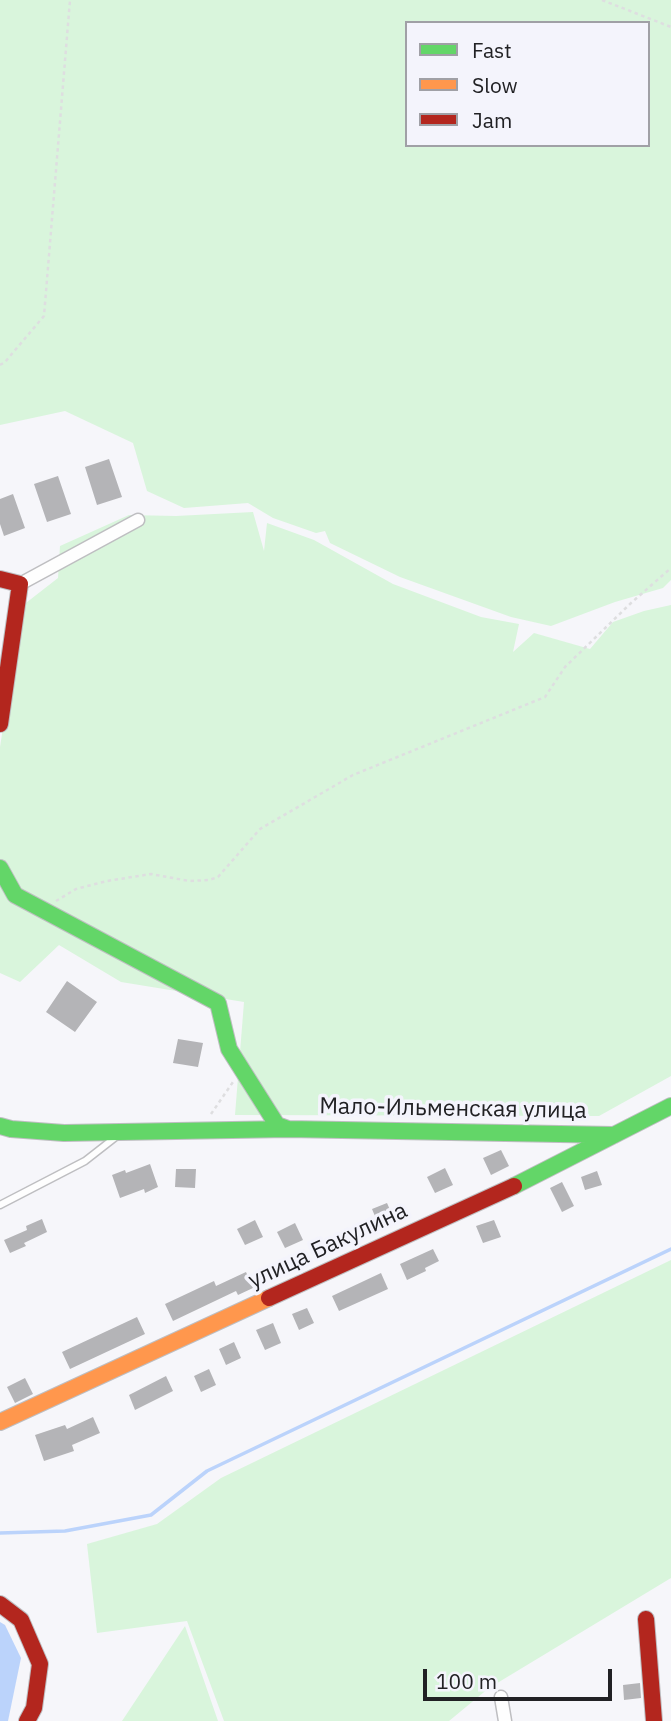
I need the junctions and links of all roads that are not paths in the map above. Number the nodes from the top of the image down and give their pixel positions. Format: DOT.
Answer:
graph roads {
  1 [pos="138,520"];
  2 [pos="0,579"];
  3 [pos="20,584"];
  4 [pos="0,724"];
  5 [pos="0,868"];
  6 [pos="671,1106"];
  7 [pos="0,1126"];
  8 [pos="288,1129"];
  9 [pos="121,1133"];
  10 [pos="617,1135"];
  11 [pos="0,1205"];
  12 [pos="0,1422"];
  13 [pos="0,1604"];
  14 [pos="646,1619"];
  15 [pos="501,1697"];
  16 [pos="27,1721"];
  17 [pos="505,1721"];
  18 [pos="654,1721"];
  1 -- 3 [label="street"];
  2 -- 3 [label="street"];
  3 -- 4 [label="street"];
  5 -- 8 [label="street, Мало-Ильменская улица"];
  6 -- 10 [label="street, улица Бакулина"];
  7 -- 9 [label="street, Мало-Ильменская улица"];
  8 -- 9 [label="street, Мало-Ильменская улица"];
  8 -- 10 [label="street, Мало-Ильменская улица"];
  9 -- 11 [label="lane"];
  10 -- 12 [label="street, улица Бакулина"];
  13 -- 16 [label="street"];
  14 -- 18 [label="street"];
  15 -- 17 [label="street"];
}
